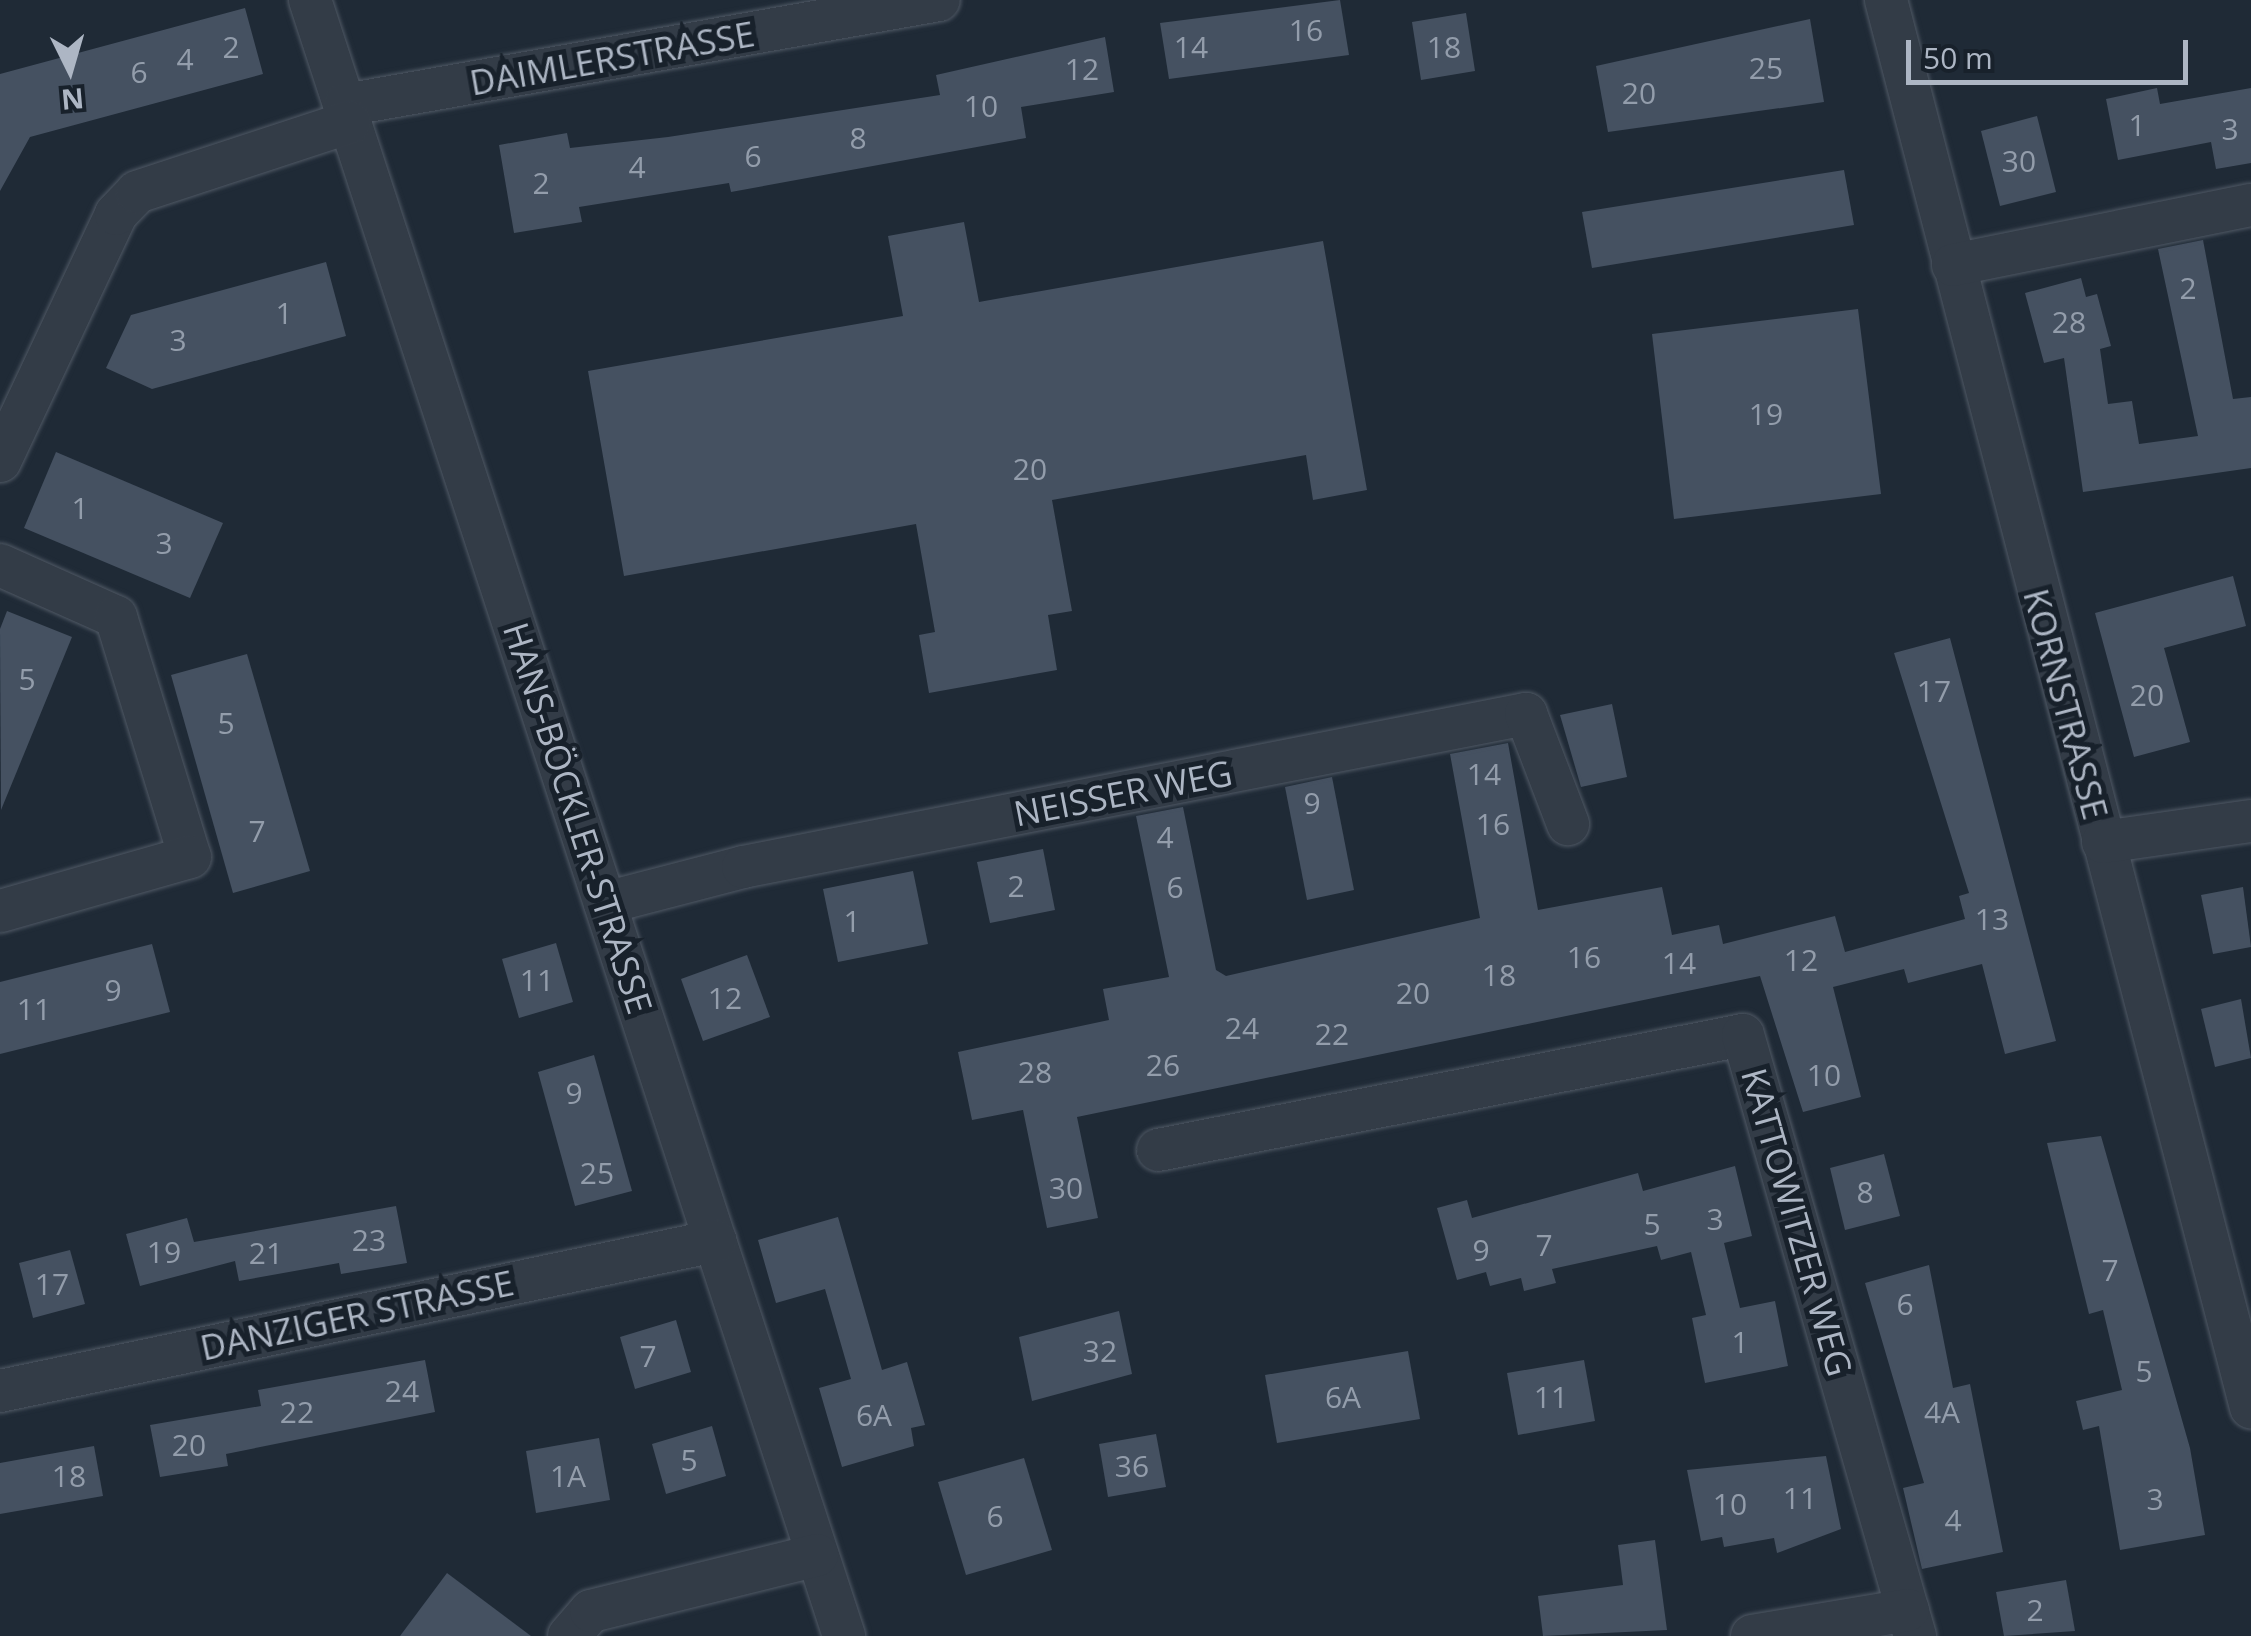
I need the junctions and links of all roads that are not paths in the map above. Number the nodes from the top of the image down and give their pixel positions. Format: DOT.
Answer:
graph roads {
  1 [pos="310,0"];
  2 [pos="939,0"];
  3 [pos="1886,0"];
  4 [pos="347,114"];
  5 [pos="2251,205"];
  6 [pos="1953,265"];
  7 [pos="0,462"];
  8 [pos="0,566"];
  9 [pos="2251,821"];
  10 [pos="1568,824"];
  11 [pos="2103,842"];
  12 [pos="605,904"];
  13 [pos="0,911"];
  14 [pos="1158,1150"];
  15 [pos="715,1242"];
  16 [pos="0,1391"];
  17 [pos="2251,1407"];
  18 [pos="817,1555"];
  19 [pos="1911,1623"];
  20 [pos="570,1636"];
  21 [pos="844,1636"];
  22 [pos="1752,1636"];
  1 -- 4 [label="street, HANS-BÖCKLER-STRASSE"];
  2 -- 4 [label="street, DAIMLERSTRASSE"];
  3 -- 6 [label="street, KORNSTRASSE"];
  4 -- 7 [label="street, DAIMLERSTRASSE"];
  4 -- 12 [label="street, HANS-BÖCKLER-STRASSE"];
  5 -- 6 [label="street"];
  6 -- 11 [label="street, KORNSTRASSE"];
  8 -- 13 [label="street"];
  9 -- 11 [label="street"];
  10 -- 12 [label="street, NEISSER WEG"];
  11 -- 17 [label="street, KORNSTRASSE"];
  12 -- 15 [label="street, HANS-BÖCKLER-STRASSE"];
  14 -- 19 [label="street, KATTOWITZER WEG"];
  15 -- 16 [label="street, DANZIGER STRASSE"];
  15 -- 18 [label="street, HANS-BÖCKLER-STRASSE"];
  18 -- 20 [label="street"];
  18 -- 21 [label="street, HANS-BÖCKLER-STRASSE"];
  19 -- 22 [label="street"];
}
